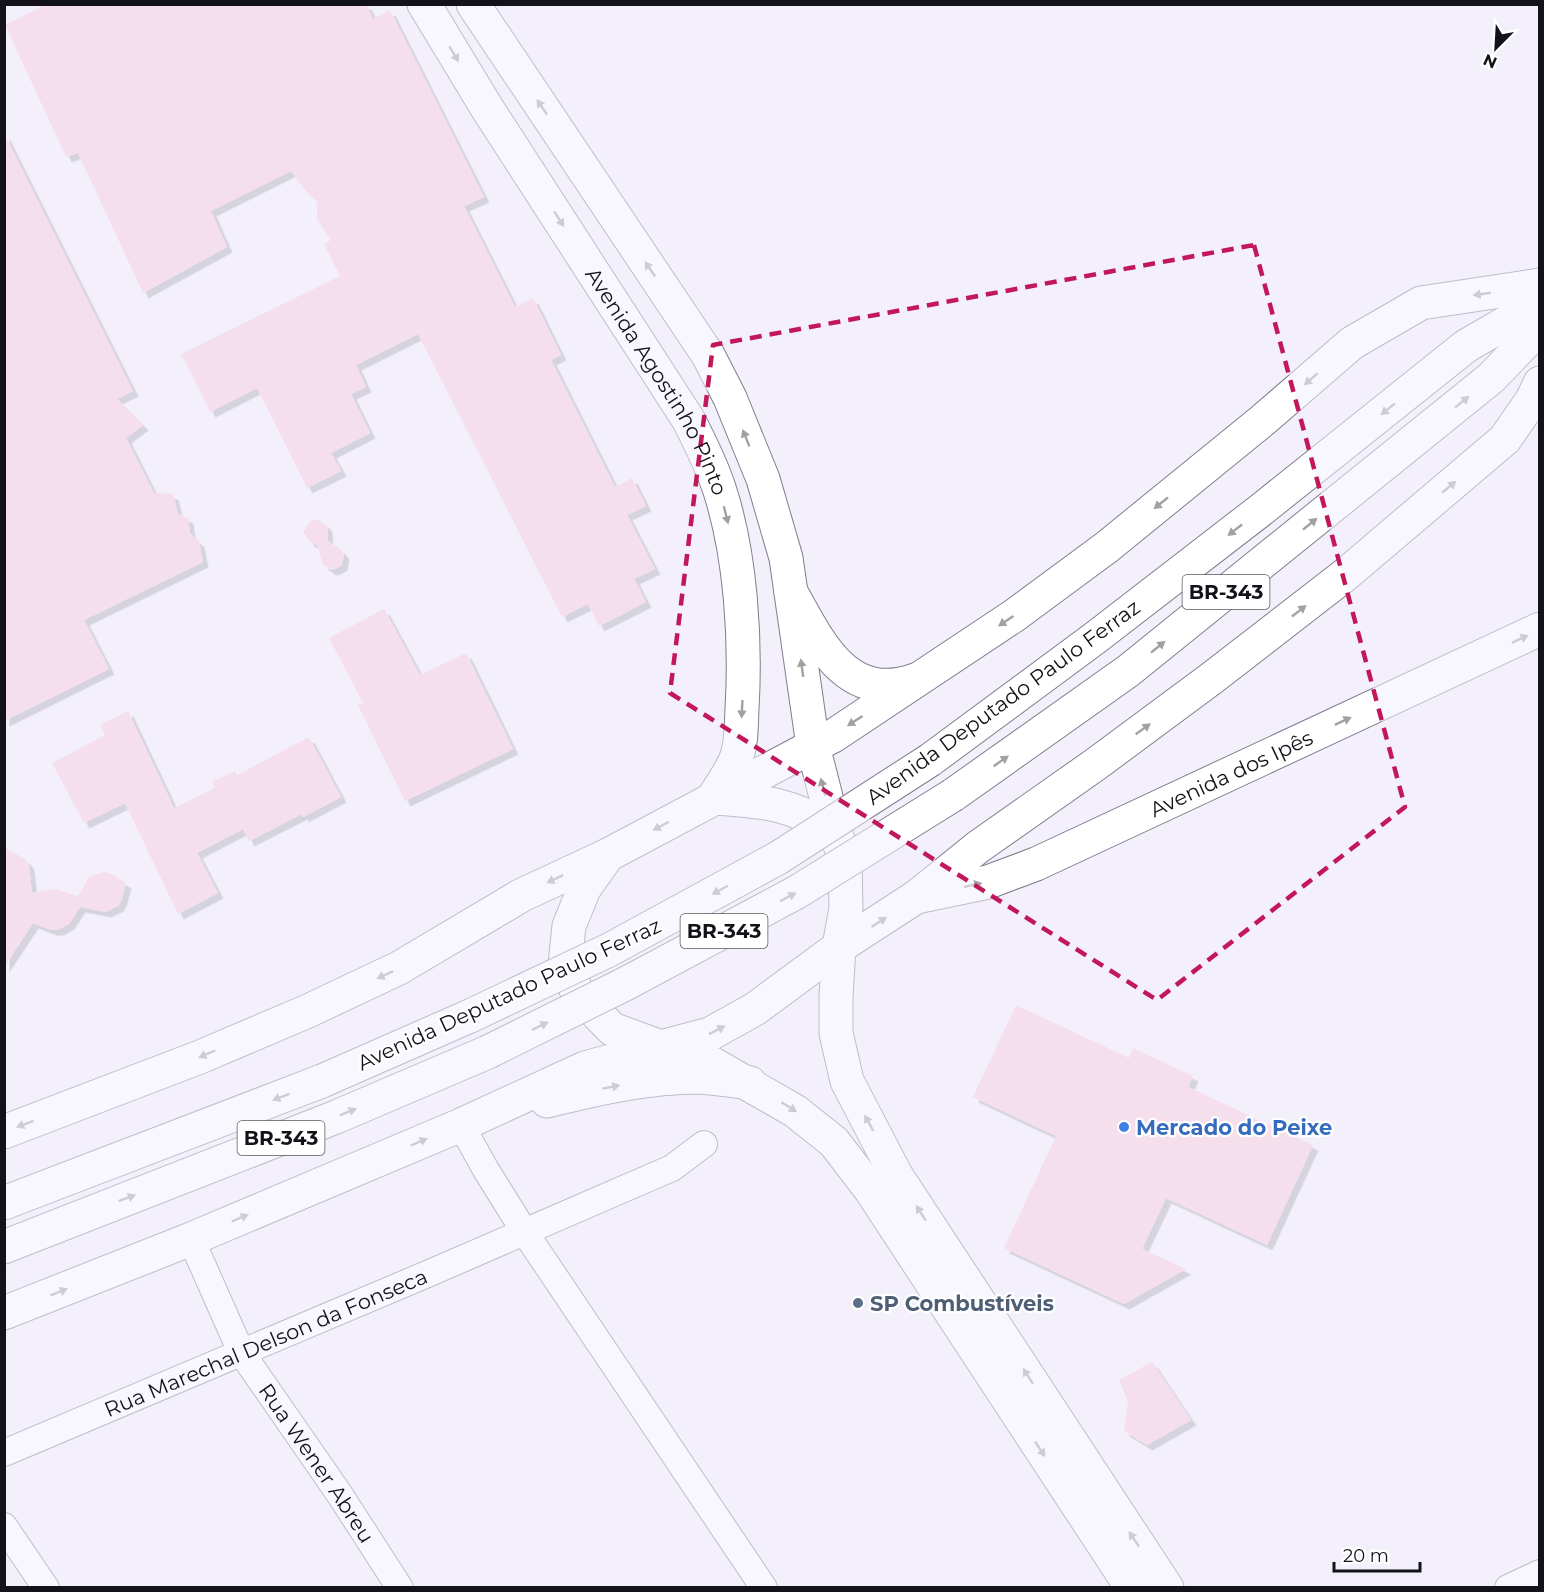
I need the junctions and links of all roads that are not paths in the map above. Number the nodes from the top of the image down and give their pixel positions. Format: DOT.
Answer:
graph roads {
  1 [pos="424,4"];
  2 [pos="473,4"];
  3 [pos="1539,285"];
  4 [pos="1539,303"];
  5 [pos="1539,327"];
  6 [pos="1539,383"];
  7 [pos="791,592"];
  8 [pos="1539,629"];
  9 [pos="922,678"];
  10 [pos="813,746"];
  11 [pos="713,798"];
  12 [pos="835,832"];
  13 [pos="608,855"];
  14 [pos="916,897"];
  15 [pos="839,947"];
  16 [pos="661,1047"];
  17 [pos="750,1083"];
  18 [pos="467,1122"];
  19 [pos="4,1132"];
  20 [pos="704,1144"];
  21 [pos="883,1182"];
  22 [pos="4,1203"];
  23 [pos="524,1231"];
  24 [pos="191,1239"];
  25 [pos="4,1247"];
  26 [pos="4,1313"];
  27 [pos="241,1352"];
  28 [pos="4,1453"];
  29 [pos="4,1526"];
  30 [pos="1539,1573"];
  31 [pos="46,1587"];
  32 [pos="400,1587"];
  33 [pos="764,1587"];
  34 [pos="1132,1587"];
  35 [pos="1167,1587"];
  36 [pos="1508,1587"];
  1 -- 11 [label="main road, Avenida Agostinho Pinto, one-way"];
  7 -- 2 [label="main road, one-way"];
  3 -- 9 [label="main road, one-way"];
  4 -- 22 [label="main road, Avenida Deputado Paulo Ferraz / BR-343, one-way, bridge"];
  25 -- 5 [label="main road, Avenida Deputado Paulo Ferraz / BR-343, one-way, bridge"];
  14 -- 6 [label="main road, one-way"];
  7 -- 9 [label="main road"];
  10 -- 7 [label="main road, one-way"];
  14 -- 8 [label="main road, Avenida dos Ipês, one-way"];
  9 -- 10 [label="main road, one-way"];
  10 -- 11 [label="main road"];
  12 -- 10 [label="main road, one-way"];
  11 -- 12 [label="main road"];
  11 -- 13 [label="main road, one-way"];
  12 -- 15 [label="main road"];
  13 -- 16 [label="main road"];
  13 -- 19 [label="main road, one-way"];
  15 -- 14 [label="main road, one-way"];
  16 -- 15 [label="main road, one-way"];
  21 -- 15 [label="main road, one-way"];
  16 -- 17 [label="main road"];
  16 -- 18 [label="main road"];
  18 -- 17 [label="main road, one-way"];
  17 -- 21 [label="main road, one-way"];
  18 -- 23 [label="street"];
  24 -- 18 [label="main road, one-way"];
  20 -- 23 [label="street, Rua Marechal Delson da Fonseca"];
  21 -- 34 [label="main road, one-way"];
  35 -- 21 [label="main road, one-way"];
  23 -- 27 [label="street, Rua Marechal Delson da Fonseca"];
  23 -- 33 [label="street"];
  26 -- 24 [label="main road, one-way"];
  24 -- 27 [label="street, Rua Wener Abreu"];
  27 -- 28 [label="street, Rua Marechal Delson da Fonseca"];
  27 -- 32 [label="street, Rua Wener Abreu"];
  29 -- 31 [label="street"];
  30 -- 36 [label="street"];
}
